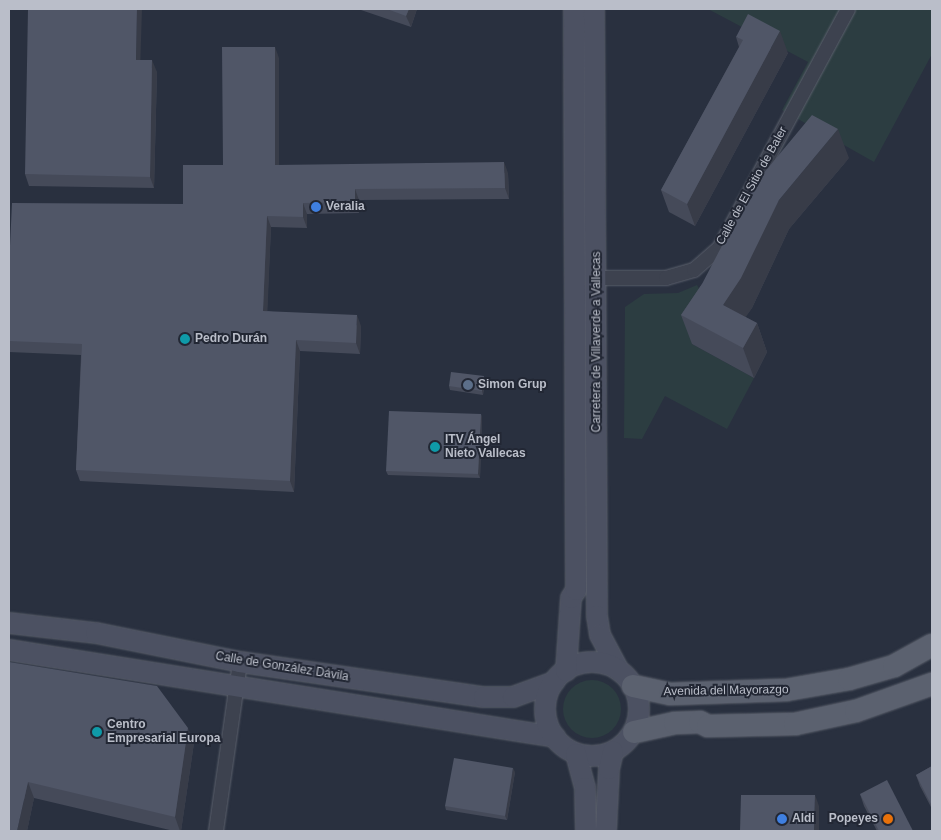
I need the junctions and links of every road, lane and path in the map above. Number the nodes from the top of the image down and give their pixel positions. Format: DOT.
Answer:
graph roads {
  1 [pos="574,9"];
  2 [pos="594,9"];
  3 [pos="848,9"];
  4 [pos="597,278"];
  5 [pos="9,623"];
  6 [pos="932,645"];
  7 [pos="9,650"];
  8 [pos="240,662"];
  9 [pos="560,676"];
  10 [pos="626,678"];
  11 [pos="932,684"];
  12 [pos="237,687"];
  13 [pos="634,732"];
  14 [pos="555,737"];
  15 [pos="613,752"];
  16 [pos="576,754"];
  17 [pos="216,831"];
  18 [pos="586,831"];
  19 [pos="606,831"];
  1 -- 9 [label="main road, Carretera de Villaverde a Vallecas"];
  2 -- 4 [label="main road, Carretera de Villaverde a Vallecas"];
  3 -- 4 [label="street, Calle de El Sitio de Baler"];
  4 -- 10 [label="main road, Carretera de Villaverde a Vallecas"];
  5 -- 8 [label="main road, Calle de González Dávila"];
  6 -- 10 [label="main road, Avenida del Mayorazgo"];
  7 -- 12 [label="main road, Calle de González Dávila"];
  8 -- 9 [label="main road, Calle de González Dávila"];
  8 -- 12 [label="street"];
  9 -- 10 [label="main road"];
  9 -- 14 [label="main road"];
  10 -- 13 [label="main road"];
  11 -- 13 [label="main road"];
  12 -- 14 [label="main road, Calle de González Dávila"];
  12 -- 17 [label="street"];
  13 -- 15 [label="main road"];
  14 -- 16 [label="main road"];
  15 -- 16 [label="main road"];
  15 -- 19 [label="main road"];
  16 -- 18 [label="main road"];
}
